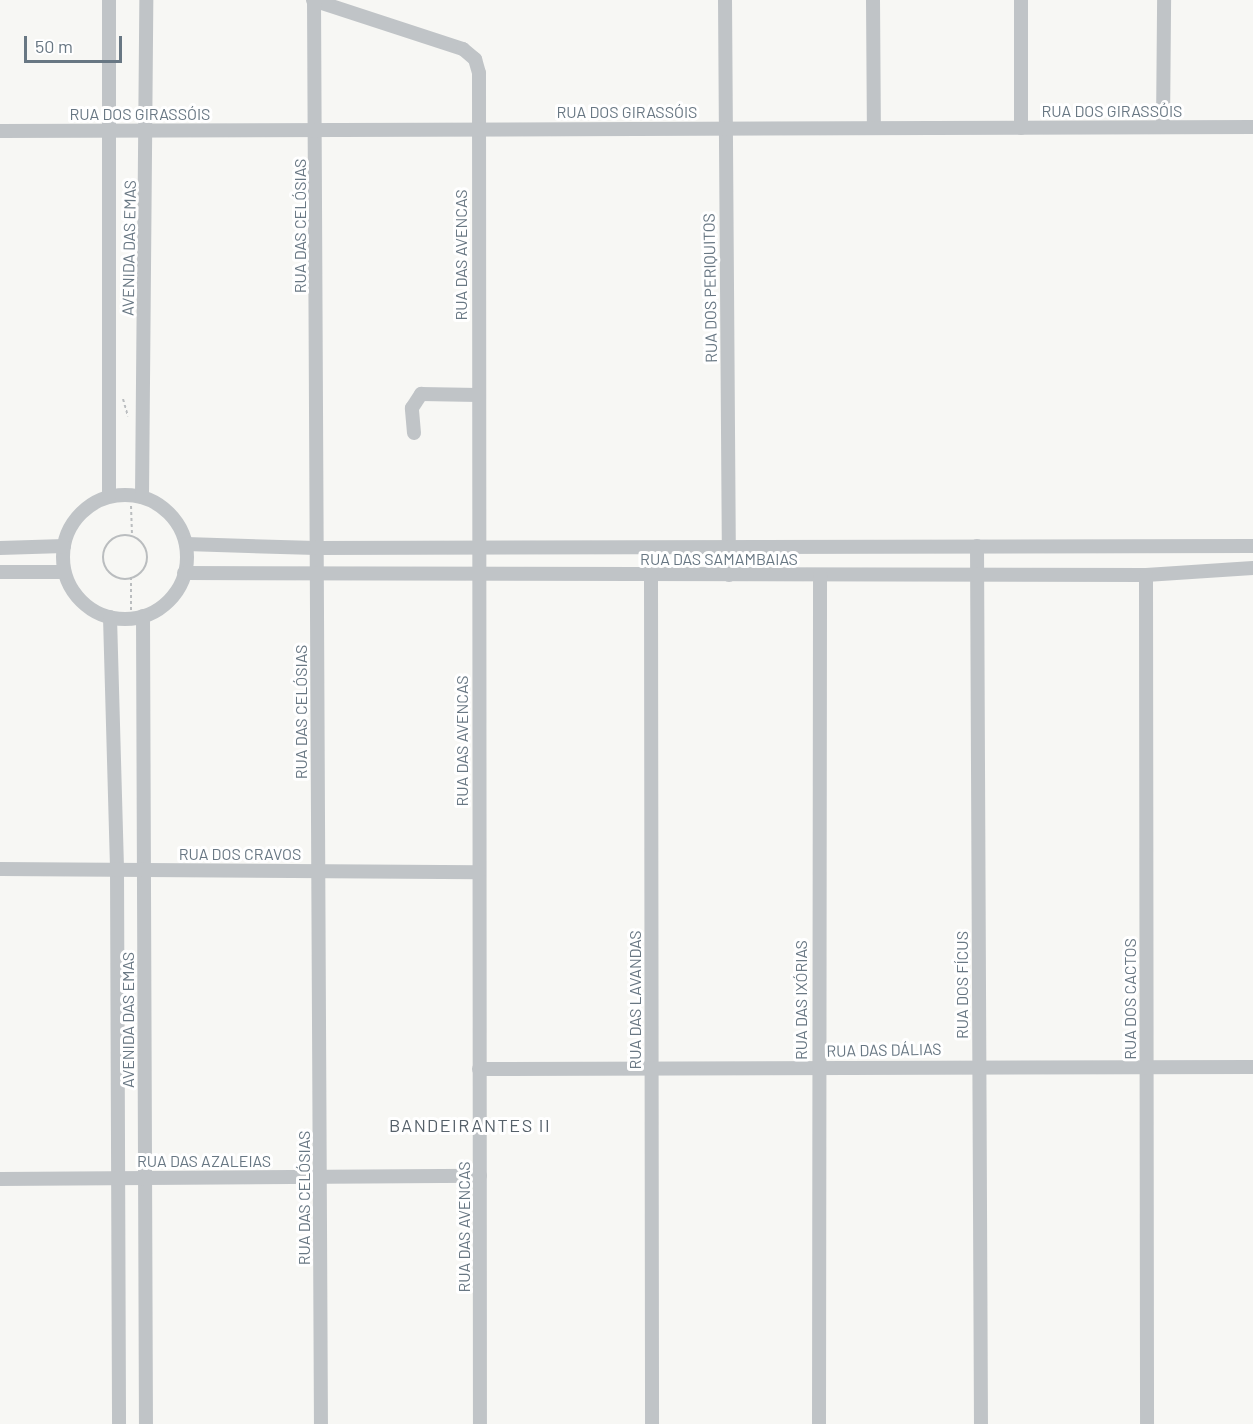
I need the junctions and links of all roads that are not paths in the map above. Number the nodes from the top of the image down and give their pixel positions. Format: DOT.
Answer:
graph roads {
  1 [pos="109,0"];
  2 [pos="146,0"];
  3 [pos="314,0"];
  4 [pos="725,0"];
  5 [pos="873,0"];
  6 [pos="1021,0"];
  7 [pos="1164,0"];
  8 [pos="1163,127"];
  9 [pos="1253,127"];
  10 [pos="874,128"];
  11 [pos="1021,128"];
  12 [pos="477,129"];
  13 [pos="725,129"];
  14 [pos="106,130"];
  15 [pos="147,130"];
  16 [pos="316,130"];
  17 [pos="0,131"];
  18 [pos="478,395"];
  19 [pos="414,433"];
  20 [pos="109,496"];
  21 [pos="142,497"];
  22 [pos="186,544"];
  23 [pos="730,545"];
  24 [pos="64,546"];
  25 [pos="479,546"];
  26 [pos="977,546"];
  27 [pos="1253,546"];
  28 [pos="0,548"];
  29 [pos="316,548"];
  30 [pos="1253,568"];
  31 [pos="0,572"];
  32 [pos="64,572"];
  33 [pos="184,573"];
  34 [pos="976,575"];
  35 [pos="1146,575"];
  36 [pos="317,576"];
  37 [pos="478,576"];
  38 [pos="651,576"];
  39 [pos="729,576"];
  40 [pos="820,576"];
  41 [pos="143,616"];
  42 [pos="110,617"];
  43 [pos="0,869"];
  44 [pos="117,870"];
  45 [pos="145,870"];
  46 [pos="318,871"];
  47 [pos="479,872"];
  48 [pos="651,1066"];
  49 [pos="979,1066"];
  50 [pos="818,1067"];
  51 [pos="1147,1067"];
  52 [pos="1253,1067"];
  53 [pos="479,1069"];
  54 [pos="320,1176"];
  55 [pos="480,1176"];
  56 [pos="118,1178"];
  57 [pos="145,1178"];
  58 [pos="0,1179"];
  59 [pos="119,1424"];
  60 [pos="146,1424"];
  61 [pos="321,1424"];
  62 [pos="480,1424"];
  63 [pos="652,1424"];
  64 [pos="819,1424"];
  65 [pos="981,1424"];
  66 [pos="1147,1424"];
  1 -- 14 [label="street, AVENIDA DAS EMAS"];
  2 -- 15 [label="street, AVENIDA DAS EMAS"];
  3 -- 12 [label="street, RUA DAS AVENCAS"];
  3 -- 16 [label="street, RUA DAS CELÓSIAS"];
  4 -- 13 [label="street, RUA DOS PERIQUITOS"];
  5 -- 10 [label="street"];
  6 -- 11 [label="street"];
  7 -- 8 [label="street"];
  8 -- 9 [label="street, RUA DOS GIRASSÓIS"];
  8 -- 11 [label="street, RUA DOS GIRASSÓIS"];
  10 -- 11 [label="street, RUA DOS GIRASSÓIS"];
  10 -- 13 [label="street, RUA DOS GIRASSÓIS"];
  12 -- 13 [label="street, RUA DOS GIRASSÓIS"];
  12 -- 16 [label="street, RUA DOS GIRASSÓIS"];
  12 -- 18 [label="street, RUA DAS AVENCAS"];
  13 -- 23 [label="street, RUA DOS PERIQUITOS"];
  14 -- 15 [label="street, RUA DOS GIRASSÓIS"];
  14 -- 17 [label="street, RUA DOS GIRASSÓIS"];
  14 -- 20 [label="street, AVENIDA DAS EMAS"];
  15 -- 16 [label="street, RUA DOS GIRASSÓIS"];
  15 -- 21 [label="street, AVENIDA DAS EMAS"];
  16 -- 29 [label="street, RUA DAS CELÓSIAS"];
  18 -- 19 [label="street"];
  18 -- 25 [label="street, RUA DAS AVENCAS"];
  20 -- 21 [label="street"];
  20 -- 24 [label="street"];
  21 -- 22 [label="street"];
  22 -- 29 [label="street, RUA DAS SAMAMBAIAS"];
  22 -- 33 [label="street"];
  23 -- 25 [label="street, RUA DAS SAMAMBAIAS"];
  23 -- 26 [label="street, RUA DAS SAMAMBAIAS"];
  23 -- 39 [label="street, RUA DOS PERIQUITOS"];
  24 -- 28 [label="street"];
  24 -- 32 [label="street"];
  25 -- 29 [label="street, RUA DAS SAMAMBAIAS"];
  25 -- 37 [label="street, RUA DAS AVENCAS"];
  26 -- 27 [label="street, RUA DAS SAMAMBAIAS"];
  26 -- 34 [label="street, RUA DOS FÍCUS"];
  29 -- 36 [label="street, RUA DAS CELÓSIAS"];
  30 -- 35 [label="street, RUA DAS SAMAMBAIAS"];
  31 -- 32 [label="street"];
  32 -- 42 [label="street"];
  33 -- 36 [label="street, RUA DAS SAMAMBAIAS"];
  33 -- 41 [label="street"];
  34 -- 35 [label="street, RUA DAS SAMAMBAIAS"];
  34 -- 40 [label="street, RUA DAS SAMAMBAIAS"];
  34 -- 49 [label="street, RUA DOS FÍCUS"];
  35 -- 51 [label="street, RUA DOS CACTOS"];
  36 -- 37 [label="street, RUA DAS SAMAMBAIAS"];
  36 -- 46 [label="street, RUA DAS CELÓSIAS"];
  37 -- 38 [label="street, RUA DAS SAMAMBAIAS"];
  37 -- 47 [label="street, RUA DAS AVENCAS"];
  38 -- 39 [label="street, RUA DAS SAMAMBAIAS"];
  38 -- 48 [label="street, RUA DAS LAVANDAS"];
  39 -- 40 [label="street, RUA DAS SAMAMBAIAS"];
  40 -- 50 [label="street, RUA DAS IXÓRIAS"];
  41 -- 42 [label="street"];
  41 -- 45 [label="street, AVENIDA DAS EMAS"];
  42 -- 44 [label="street, AVENIDA DAS EMAS"];
  43 -- 44 [label="street, RUA DOS CRAVOS"];
  44 -- 45 [label="street, RUA DOS CRAVOS"];
  44 -- 56 [label="street, AVENIDA DAS EMAS"];
  45 -- 46 [label="street, RUA DOS CRAVOS"];
  45 -- 57 [label="street, AVENIDA DAS EMAS"];
  46 -- 47 [label="street, RUA DOS CRAVOS"];
  46 -- 54 [label="street, RUA DAS CELÓSIAS"];
  47 -- 53 [label="street, RUA DAS AVENCAS"];
  48 -- 50 [label="street, RUA DAS DÁLIAS"];
  48 -- 53 [label="street, RUA DAS DÁLIAS"];
  48 -- 63 [label="street, RUA DAS LAVANDAS"];
  49 -- 50 [label="street, RUA DAS DÁLIAS"];
  49 -- 51 [label="street, RUA DAS DÁLIAS"];
  49 -- 65 [label="street, RUA DOS FÍCUS"];
  50 -- 64 [label="street, RUA DAS IXÓRIAS"];
  51 -- 52 [label="street, RUA DAS DÁLIAS"];
  51 -- 66 [label="street, RUA DOS CACTOS"];
  53 -- 55 [label="street, RUA DAS AVENCAS"];
  54 -- 55 [label="street, RUA DAS AZALEIAS"];
  54 -- 57 [label="street, RUA DAS AZALEIAS"];
  54 -- 61 [label="street, RUA DAS CELÓSIAS"];
  55 -- 62 [label="street, RUA DAS AVENCAS"];
  56 -- 57 [label="street, RUA DAS AZALEIAS"];
  56 -- 58 [label="street, RUA DAS AZALEIAS"];
  56 -- 59 [label="street, AVENIDA DAS EMAS"];
  57 -- 60 [label="street, AVENIDA DAS EMAS"];
}
